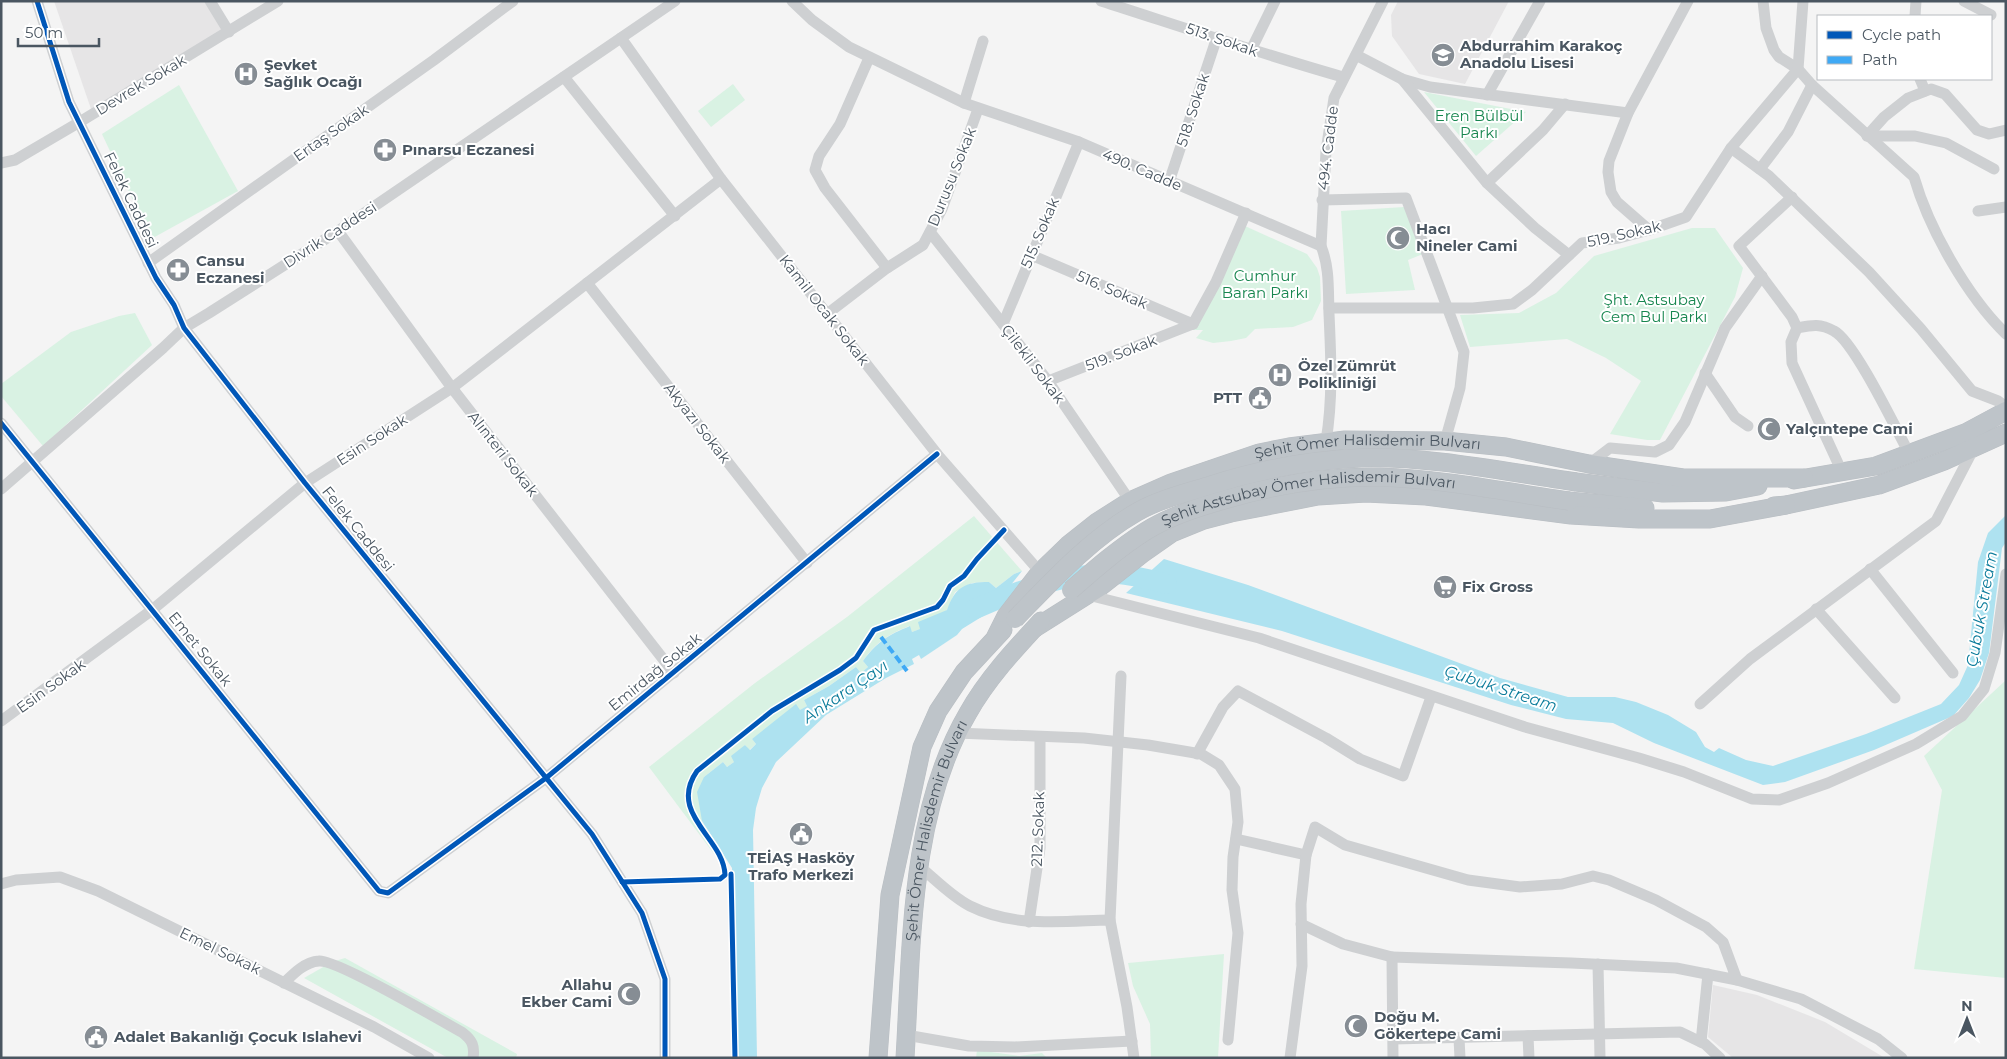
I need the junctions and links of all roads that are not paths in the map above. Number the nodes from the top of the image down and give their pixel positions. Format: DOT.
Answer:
graph roads {
  1 [pos="37,1"];
  2 [pos="210,1"];
  3 [pos="278,1"];
  4 [pos="513,1"];
  5 [pos="792,1"];
  6 [pos="1101,1"];
  7 [pos="1274,1"];
  8 [pos="1383,1"];
  9 [pos="1540,1"];
  10 [pos="1688,1"];
  11 [pos="1763,1"];
  12 [pos="1803,1"];
  13 [pos="1916,1"];
  14 [pos="1964,1"];
  15 [pos="673,2"];
  16 [pos="1915,15"];
  17 [pos="1991,15"];
  18 [pos="229,32"];
  19 [pos="621,38"];
  20 [pos="1217,38"];
  21 [pos="983,42"];
  22 [pos="1251,50"];
  23 [pos="1356,55"];
  24 [pos="869,58"];
  25 [pos="1798,68"];
  26 [pos="564,77"];
  27 [pos="1343,77"];
  28 [pos="1402,79"];
  29 [pos="1920,80"];
  30 [pos="1812,85"];
  31 [pos="1925,91"];
  32 [pos="1487,94"];
  33 [pos="964,103"];
  34 [pos="1565,104"];
  35 [pos="978,109"];
  36 [pos="1628,113"];
  37 [pos="78,123"];
  38 [pos="2006,130"];
  39 [pos="1868,136"];
  40 [pos="1079,142"];
  41 [pos="1731,148"];
  42 [pos="1,163"];
  43 [pos="1760,169"];
  44 [pos="1994,169"];
  45 [pos="721,179"];
  46 [pos="1169,182"];
  47 [pos="1486,183"];
  48 [pos="1792,197"];
  49 [pos="1322,200"];
  50 [pos="2006,207"];
  51 [pos="1978,211"];
  52 [pos="1246,213"];
  53 [pos="675,216"];
  54 [pos="1649,230"];
  55 [pos="338,231"];
  56 [pos="930,232"];
  57 [pos="1321,246"];
  58 [pos="1568,255"];
  59 [pos="1030,256"];
  60 [pos="148,263"];
  61 [pos="887,268"];
  62 [pos="1762,276"];
  63 [pos="587,283"];
  64 [pos="1329,308"];
  65 [pos="1447,308"];
  66 [pos="827,314"];
  67 [pos="1004,324"];
  68 [pos="1193,324"];
  69 [pos="184,328"];
  70 [pos="1797,328"];
  71 [pos="2006,334"];
  72 [pos="1705,373"];
  73 [pos="1048,381"];
  74 [pos="452,388"];
  75 [pos="2006,407"];
  76 [pos="2006,411"];
  77 [pos="1,424"];
  78 [pos="1748,426"];
  79 [pos="2006,433"];
  80 [pos="1397,440"];
  81 [pos="1445,441"];
  82 [pos="1326,442"];
  83 [pos="1974,448"];
  84 [pos="1274,450"];
  85 [pos="1909,453"];
  86 [pos="937,454"];
  87 [pos="32,462"];
  88 [pos="1589,464"];
  89 [pos="1842,472"];
  90 [pos="1804,478"];
  91 [pos="305,483"];
  92 [pos="1,488"];
  93 [pos="1333,494"];
  94 [pos="1396,495"];
  95 [pos="1130,501"];
  96 [pos="1569,501"];
  97 [pos="1280,502"];
  98 [pos="1786,505"];
  99 [pos="807,563"];
  100 [pos="1870,569"];
  101 [pos="2006,574"];
  102 [pos="1038,576"];
  103 [pos="1071,590"];
  104 [pos="1094,591"];
  105 [pos="152,610"];
  106 [pos="1816,610"];
  107 [pos="1010,618"];
  108 [pos="1035,628"];
  109 [pos="674,673"];
  110 [pos="1953,673"];
  111 [pos="1121,676"];
  112 [pos="1431,697"];
  113 [pos="1895,698"];
  114 [pos="1700,704"];
  115 [pos="1,721"];
  116 [pos="957,733"];
  117 [pos="1040,737"];
  118 [pos="1119,742"];
  119 [pos="1197,754"];
  120 [pos="1664,754"];
  121 [pos="1657,764"];
  122 [pos="546,778"];
  123 [pos="1236,839"];
  124 [pos="1306,856"];
  125 [pos="919,866"];
  126 [pos="1,884"];
  127 [pos="378,891"];
  128 [pos="1110,920"];
  129 [pos="1029,922"];
  130 [pos="1301,924"];
  131 [pos="1392,957"];
  132 [pos="1598,964"];
  133 [pos="1708,974"];
  134 [pos="1738,980"];
  135 [pos="284,983"];
  136 [pos="1600,1034"];
  137 [pos="906,1035"];
  138 [pos="1528,1036"];
  139 [pos="1459,1038"];
  140 [pos="1393,1039"];
  141 [pos="1228,1040"];
  142 [pos="1132,1041"];
  143 [pos="1701,1042"];
  144 [pos="1050,1046"];
  145 [pos="429,1058"];
  146 [pos="473,1058"];
  147 [pos="665,1058"];
  148 [pos="878,1058"];
  149 [pos="905,1058"];
  150 [pos="1051,1058"];
  151 [pos="1134,1058"];
  152 [pos="1290,1058"];
  153 [pos="1393,1058"];
  154 [pos="1460,1058"];
  155 [pos="1529,1058"];
  156 [pos="1600,1058"];
  157 [pos="1720,1058"];
  158 [pos="1902,1058"];
  1 -- 37 [label="street, Felek Caddesi"];
  2 -- 18 [label="street"];
  3 -- 18 [label="street, Devrek Sokak"];
  4 -- 60 [label="street, Ertaş Sokak"];
  5 -- 24 [label="street, 490. Cadde"];
  6 -- 20 [label="street, 513. Sokak"];
  7 -- 22 [label="street"];
  8 -- 23 [label="street, 494. Cadde"];
  9 -- 32 [label="street"];
  10 -- 36 [label="street"];
  11 -- 25 [label="street"];
  12 -- 25 [label="street"];
  13 -- 16 [label="street"];
  14 -- 17 [label="street"];
  15 -- 19 [label="street, Divrik Caddesi"];
  18 -- 37 [label="street, Devrek Sokak"];
  19 -- 26 [label="street, Divrik Caddesi"];
  19 -- 45 [label="street, Kamil Ocak Sokak"];
  20 -- 22 [label="street, 513. Sokak"];
  20 -- 46 [label="street, 518. Sokak"];
  21 -- 33 [label="street"];
  22 -- 27 [label="street, 513. Sokak"];
  23 -- 27 [label="street, 494. Cadde"];
  23 -- 28 [label="street"];
  24 -- 33 [label="street, 490. Cadde"];
  24 -- 61 [label="street"];
  25 -- 30 [label="street"];
  25 -- 41 [label="street, 519. Sokak"];
  26 -- 53 [label="street"];
  26 -- 55 [label="street, Divrik Caddesi"];
  27 -- 49 [label="street, 494. Cadde"];
  28 -- 32 [label="street"];
  28 -- 47 [label="street"];
  29 -- 31 [label="street"];
  30 -- 39 [label="street"];
  30 -- 43 [label="street"];
  31 -- 38 [label="street"];
  31 -- 39 [label="street"];
  32 -- 34 [label="street"];
  33 -- 35 [label="street, 490. Cadde"];
  34 -- 36 [label="street"];
  34 -- 47 [label="street"];
  35 -- 40 [label="street, 490. Cadde"];
  35 -- 56 [label="street, Durusu Sokak"];
  36 -- 54 [label="street"];
  37 -- 42 [label="street, Devrek Sokak"];
  37 -- 60 [label="street, Felek Caddesi"];
  39 -- 44 [label="street"];
  39 -- 71 [label="street"];
  40 -- 46 [label="street, 490. Cadde"];
  40 -- 59 [label="street, 515. Sokak"];
  41 -- 43 [label="street"];
  41 -- 54 [label="street, 519. Sokak"];
  43 -- 48 [label="street"];
  45 -- 53 [label="street, Esin Sokak"];
  45 -- 66 [label="street, Kamil Ocak Sokak"];
  46 -- 52 [label="street, 490. Cadde"];
  47 -- 58 [label="street"];
  48 -- 62 [label="street"];
  48 -- 75 [label="street"];
  49 -- 57 [label="street, 494. Cadde"];
  49 -- 65 [label="street"];
  50 -- 51 [label="street"];
  52 -- 57 [label="street, 490. Cadde"];
  52 -- 68 [label="street"];
  53 -- 63 [label="street, Esin Sokak"];
  54 -- 58 [label="street, 519. Sokak"];
  55 -- 69 [label="street, Divrik Caddesi"];
  55 -- 74 [label="street, Alınteri Sokak"];
  56 -- 61 [label="street, Durusu Sokak"];
  56 -- 67 [label="street, Çilekli Sokak"];
  57 -- 64 [label="street"];
  58 -- 65 [label="street, 519. Sokak"];
  59 -- 67 [label="street, 515. Sokak"];
  59 -- 68 [label="street, 516. Sokak"];
  60 -- 69 [label="street, Felek Caddesi"];
  61 -- 66 [label="street, Durusu Sokak"];
  62 -- 70 [label="street"];
  62 -- 72 [label="street"];
  63 -- 74 [label="street, Esin Sokak"];
  63 -- 99 [label="street, Akyazı Sokak"];
  64 -- 65 [label="street, 519. Sokak"];
  64 -- 82 [label="street"];
  65 -- 81 [label="street"];
  66 -- 86 [label="street, Kamil Ocak Sokak"];
  67 -- 73 [label="street, Çilekli Sokak"];
  68 -- 73 [label="street, 519. Sokak"];
  69 -- 87 [label="street, Divrik Caddesi"];
  69 -- 91 [label="street, Felek Caddesi"];
  70 -- 85 [label="street"];
  70 -- 89 [label="street"];
  72 -- 78 [label="street"];
  72 -- 88 [label="street"];
  73 -- 95 [label="street, Çilekli Sokak"];
  74 -- 91 [label="street, Esin Sokak"];
  74 -- 109 [label="street, Alınteri Sokak"];
  76 -- 85 [label="highway, Şehit Ömer Halisdemir Bulvarı"];
  77 -- 87 [label="street, Emet Sokak"];
  79 -- 83 [label="highway, Şehit Ömer Halisdemir Bulvarı"];
  80 -- 81 [label="highway, Şehit Ömer Halisdemir Bulvarı"];
  80 -- 82 [label="highway, Şehit Ömer Halisdemir Bulvarı"];
  80 -- 94 [label="highway"];
  81 -- 88 [label="highway, Şehit Ömer Halisdemir Bulvarı"];
  82 -- 84 [label="highway, Şehit Ömer Halisdemir Bulvarı"];
  82 -- 93 [label="highway"];
  82 -- 93 [label="highway"];
  83 -- 98 [label="highway, Şehit Ömer Halisdemir Bulvarı"];
  83 -- 100 [label="street"];
  84 -- 95 [label="highway, Şehit Ömer Halisdemir Bulvarı"];
  84 -- 97 [label="highway"];
  85 -- 89 [label="highway, Şehit Ömer Halisdemir Bulvarı"];
  86 -- 99 [label="street, Emirdağ Sokak"];
  86 -- 102 [label="street, Kamil Ocak Sokak"];
  87 -- 92 [label="street, Divrik Caddesi"];
  87 -- 105 [label="street, Emet Sokak"];
  88 -- 90 [label="highway, Şehit Ömer Halisdemir Bulvarı"];
  89 -- 90 [label="highway, Şehit Ömer Halisdemir Bulvarı"];
  90 -- 107 [label="highway, Şehit Ömer Halisdemir Bulvarı, bridge"];
  91 -- 105 [label="street, Esin Sokak"];
  91 -- 122 [label="street, Felek Caddesi"];
  93 -- 94 [label="highway, Şehit Ömer Halisdemir Bulvarı"];
  93 -- 97 [label="highway, Şehit Ömer Halisdemir Bulvarı"];
  94 -- 98 [label="highway, Şehit Ömer Halisdemir Bulvarı"];
  95 -- 102 [label="highway, Şehit Ömer Halisdemir Bulvarı"];
  96 -- 98 [label="highway, Şehit Ömer Halisdemir Bulvarı"];
  96 -- 103 [label="highway, Şehit Astsubay Ömer Halisdemir Bulvarı, bridge"];
  97 -- 104 [label="highway, Şehit Ömer Halisdemir Bulvarı"];
  99 -- 109 [label="street, Emirdağ Sokak"];
  100 -- 106 [label="street"];
  100 -- 110 [label="street"];
  101 -- 121 [label="street"];
  102 -- 107 [label="highway, Şehit Ömer Halisdemir Bulvarı"];
  103 -- 108 [label="highway, Şehit Ömer Halisdemir Bulvarı"];
  104 -- 108 [label="highway, Şehit Ömer Halisdemir Bulvarı"];
  104 -- 112 [label="street"];
  105 -- 115 [label="street, Esin Sokak"];
  105 -- 127 [label="street, Emet Sokak"];
  106 -- 113 [label="street"];
  106 -- 114 [label="street"];
  107 -- 148 [label="highway, Şehit Ömer Halisdemir Bulvarı"];
  108 -- 116 [label="highway, Şehit Ömer Halisdemir Bulvarı"];
  109 -- 122 [label="street, Emirdağ Sokak"];
  111 -- 118 [label="street"];
  112 -- 119 [label="street"];
  112 -- 121 [label="street"];
  116 -- 117 [label="street"];
  116 -- 125 [label="highway, Şehit Ömer Halisdemir Bulvarı"];
  117 -- 118 [label="street"];
  117 -- 129 [label="street, 212. Sokak"];
  118 -- 119 [label="street"];
  118 -- 128 [label="street"];
  119 -- 123 [label="street"];
  120 -- 121 [label="street"];
  122 -- 127 [label="street, Emirdağ Sokak"];
  122 -- 147 [label="street, Felek Caddesi"];
  123 -- 124 [label="street"];
  123 -- 141 [label="street"];
  124 -- 130 [label="street"];
  124 -- 134 [label="street"];
  125 -- 129 [label="street"];
  125 -- 137 [label="highway, Şehit Ömer Halisdemir Bulvarı"];
  126 -- 135 [label="street, Emel Sokak"];
  128 -- 129 [label="street"];
  128 -- 142 [label="street"];
  130 -- 131 [label="street"];
  130 -- 152 [label="street"];
  131 -- 132 [label="street"];
  131 -- 140 [label="street"];
  132 -- 133 [label="street"];
  132 -- 136 [label="street"];
  133 -- 134 [label="street"];
  133 -- 143 [label="street"];
  134 -- 158 [label="street"];
  135 -- 145 [label="street, Emel Sokak"];
  135 -- 146 [label="street"];
  136 -- 138 [label="street"];
  136 -- 143 [label="street"];
  136 -- 156 [label="street"];
  137 -- 144 [label="street"];
  137 -- 149 [label="highway, Şehit Ömer Halisdemir Bulvarı"];
  138 -- 139 [label="street"];
  138 -- 155 [label="street"];
  139 -- 140 [label="street"];
  139 -- 154 [label="street"];
  140 -- 153 [label="street"];
  142 -- 144 [label="street"];
  142 -- 151 [label="street"];
  143 -- 157 [label="street"];
  144 -- 150 [label="street"];
}
